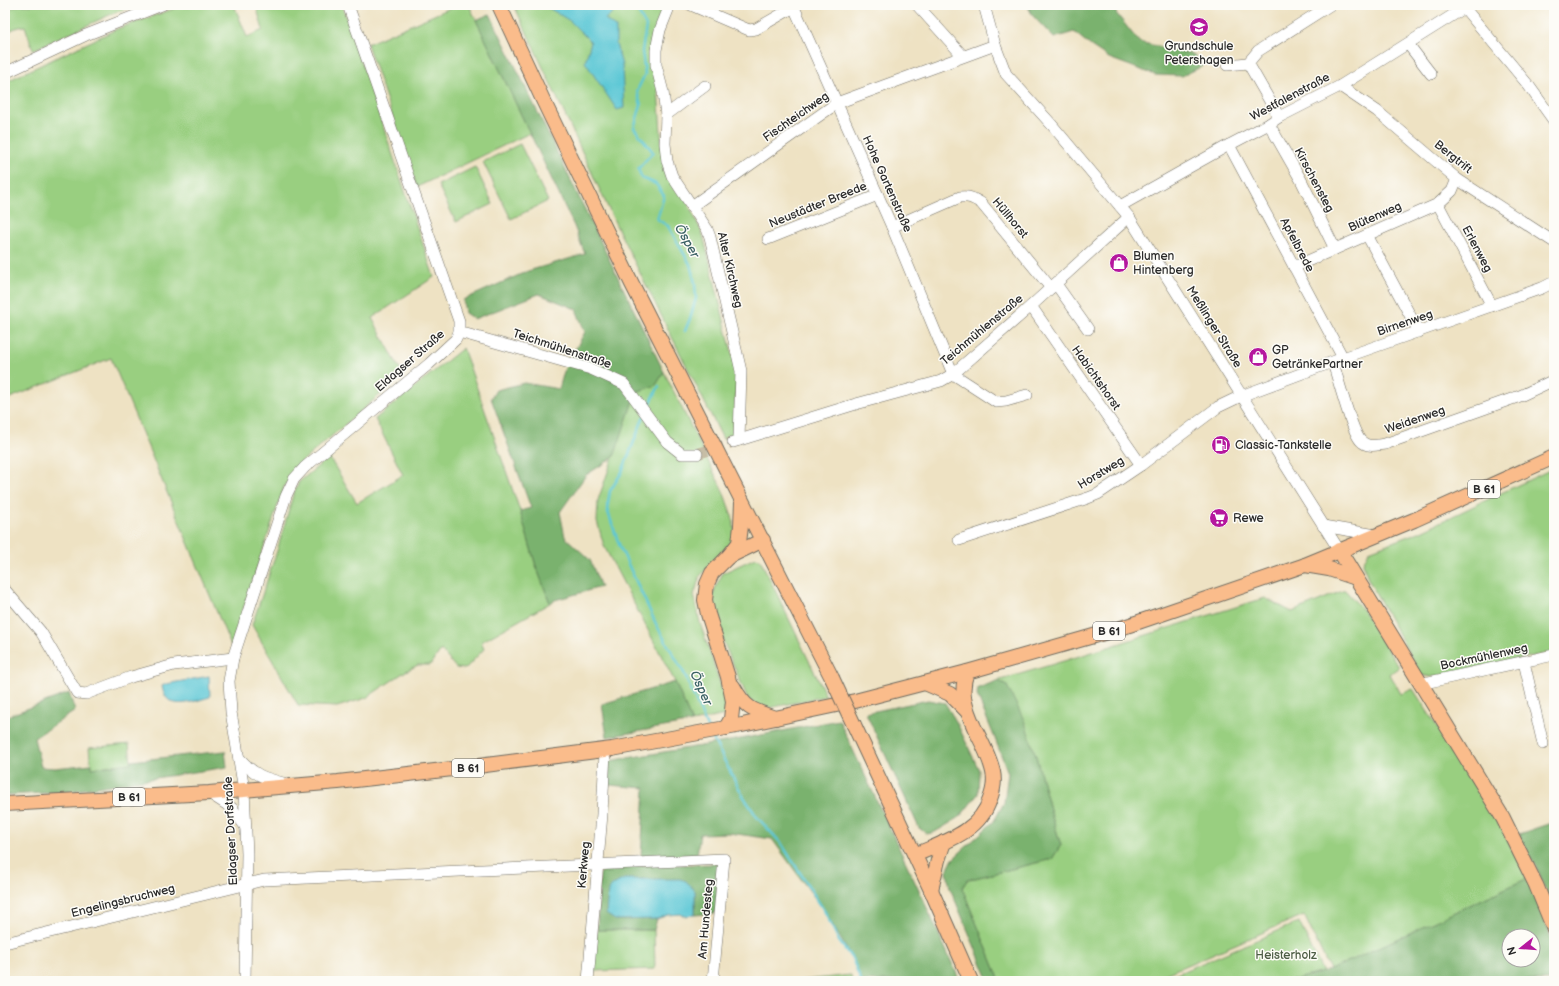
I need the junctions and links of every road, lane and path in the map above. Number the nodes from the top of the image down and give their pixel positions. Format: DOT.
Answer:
graph roads {
  1 [pos="162,5"];
  2 [pos="348,5"];
  3 [pos="499,5"];
  4 [pos="669,5"];
  5 [pos="691,5"];
  6 [pos="917,5"];
  7 [pos="984,5"];
  8 [pos="1330,5"];
  9 [pos="794,6"];
  10 [pos="1465,6"];
  11 [pos="1408,44"];
  12 [pos="995,45"];
  13 [pos="963,56"];
  14 [pos="1248,63"];
  15 [pos="1227,65"];
  16 [pos="5,73"];
  17 [pos="1431,74"];
  18 [pos="705,86"];
  19 [pos="1340,86"];
  20 [pos="837,103"];
  21 [pos="666,115"];
  22 [pos="1279,116"];
  23 [pos="1554,121"];
  24 [pos="1269,124"];
  25 [pos="1229,145"];
  26 [pos="1457,179"];
  27 [pos="878,195"];
  28 [pos="1438,204"];
  29 [pos="692,206"];
  30 [pos="1120,206"];
  31 [pos="1129,217"];
  32 [pos="892,227"];
  33 [pos="1367,235"];
  34 [pos="768,239"];
  35 [pos="1554,242"];
  36 [pos="1335,250"];
  37 [pos="1294,268"];
  38 [pos="1554,282"];
  39 [pos="1053,286"];
  40 [pos="1031,306"];
  41 [pos="1492,306"];
  42 [pos="1088,329"];
  43 [pos="459,332"];
  44 [pos="1419,332"];
  45 [pos="1343,358"];
  46 [pos="1333,362"];
  47 [pos="953,374"];
  48 [pos="1554,380"];
  49 [pos="1027,395"];
  50 [pos="1241,396"];
  51 [pos="736,441"];
  52 [pos="697,454"];
  53 [pos="1554,457"];
  54 [pos="1141,464"];
  55 [pos="742,499"];
  56 [pos="1323,526"];
  57 [pos="1376,535"];
  58 [pos="763,540"];
  59 [pos="959,540"];
  60 [pos="1338,550"];
  61 [pos="728,557"];
  62 [pos="1305,565"];
  63 [pos="1354,577"];
  64 [pos="5,590"];
  65 [pos="1554,655"];
  66 [pos="233,658"];
  67 [pos="1524,662"];
  68 [pos="967,672"];
  69 [pos="728,677"];
  70 [pos="925,683"];
  71 [pos="1420,684"];
  72 [pos="967,712"];
  73 [pos="775,718"];
  74 [pos="723,729"];
  75 [pos="1543,744"];
  76 [pos="605,751"];
  77 [pos="238,757"];
  78 [pos="291,785"];
  79 [pos="244,790"];
  80 [pos="209,793"];
  81 [pos="5,804"];
  82 [pos="245,827"];
  83 [pos="944,842"];
  84 [pos="915,855"];
  85 [pos="724,859"];
  86 [pos="597,864"];
  87 [pos="247,884"];
  88 [pos="932,890"];
  89 [pos="1554,929"];
  90 [pos="5,943"];
  91 [pos="245,981"];
  92 [pos="588,981"];
  93 [pos="713,981"];
  94 [pos="971,981"];
  1 -- 16 [label="street"];
  2 -- 43 [label="street, Eldagser Straße"];
  3 -- 55 [label="main road"];
  4 -- 21 [label="street, Alter Kirchweg"];
  5 -- 9 [label="street"];
  6 -- 13 [label="street"];
  7 -- 12 [label="street, Meßlinger Straße"];
  8 -- 14 [label="street"];
  9 -- 20 [label="street, Hohe Gartenstraße"];
  10 -- 11 [label="street, Westfalenstraße"];
  10 -- 23 [label="street"];
  11 -- 17 [label="street"];
  11 -- 19 [label="street, Westfalenstraße"];
  12 -- 13 [label="street, Fischteichweg"];
  12 -- 30 [label="street, Meßlinger Straße"];
  13 -- 20 [label="street, Fischteichweg"];
  14 -- 15 [label="street"];
  14 -- 22 [label="street"];
  18 -- 21 [label="street"];
  19 -- 22 [label="street, Westfalenstraße"];
  19 -- 26 [label="street, Bergtrift"];
  20 -- 27 [label="street, Hohe Gartenstraße"];
  20 -- 29 [label="street, Fischteichweg"];
  21 -- 29 [label="street, Alter Kirchweg"];
  22 -- 24 [label="street, Westfalenstraße"];
  24 -- 25 [label="street, Westfalenstraße"];
  24 -- 36 [label="street, Kirschensteg"];
  25 -- 30 [label="street, Westfalenstraße"];
  25 -- 37 [label="street, Apfelbrede"];
  26 -- 28 [label="street, Blütenweg"];
  26 -- 35 [label="street, Bergtrift"];
  27 -- 32 [label="street, Hohe Gartenstraße"];
  27 -- 34 [label="street, Neustädter Breede"];
  28 -- 33 [label="street, Blütenweg"];
  28 -- 41 [label="street, Erlenweg"];
  29 -- 51 [label="street, Alter Kirchweg"];
  30 -- 31 [label="street, Meßlinger Straße"];
  31 -- 39 [label="street, Teichmühlenstraße"];
  31 -- 50 [label="street, Meßlinger Straße"];
  32 -- 39 [label="street, Hüllhorst"];
  32 -- 47 [label="street, Hohe Gartenstraße"];
  33 -- 36 [label="street, Blütenweg"];
  33 -- 44 [label="street"];
  36 -- 37 [label="street, Blütenweg"];
  37 -- 45 [label="street, Apfelbrede"];
  38 -- 41 [label="street, Birnenweg"];
  39 -- 40 [label="street, Teichmühlenstraße"];
  39 -- 42 [label="street, Hüllhorst"];
  40 -- 47 [label="street, Teichmühlenstraße"];
  40 -- 54 [label="street, Habichtshorst"];
  41 -- 44 [label="street, Birnenweg"];
  43 -- 52 [label="street, Teichmühlenstraße"];
  43 -- 66 [label="street, Eldagser Straße"];
  44 -- 45 [label="street, Birnenweg"];
  45 -- 46 [label="street, Birnenweg"];
  46 -- 48 [label="street, Weidenweg"];
  46 -- 50 [label="street, Birnenweg"];
  47 -- 49 [label="street"];
  47 -- 51 [label="street, Teichmühlenstraße"];
  50 -- 54 [label="street, Horstweg"];
  50 -- 56 [label="street, Meßlinger Straße"];
  53 -- 57 [label="main road, B 61"];
  54 -- 59 [label="street, Horstweg"];
  55 -- 58 [label="main road"];
  55 -- 61 [label="main road"];
  56 -- 57 [label="street"];
  56 -- 60 [label="street, Meßlinger Straße"];
  57 -- 60 [label="main road, B 61"];
  58 -- 61 [label="main road"];
  58 -- 84 [label="main road, bridge"];
  60 -- 62 [label="main road, B 61"];
  60 -- 63 [label="main road"];
  61 -- 69 [label="main road"];
  62 -- 63 [label="main road"];
  62 -- 68 [label="main road, B 61"];
  63 -- 71 [label="main road"];
  64 -- 66 [label="street"];
  65 -- 67 [label="street, Bockmühlenweg"];
  66 -- 77 [label="street, Eldagser Dorfstraße"];
  67 -- 71 [label="street, Bockmühlenweg"];
  67 -- 75 [label="street"];
  68 -- 70 [label="main road, B 61"];
  68 -- 72 [label="main road"];
  69 -- 73 [label="main road"];
  69 -- 74 [label="main road"];
  70 -- 72 [label="main road"];
  70 -- 73 [label="main road, B 61"];
  71 -- 89 [label="main road"];
  72 -- 83 [label="main road"];
  73 -- 74 [label="main road, B 61"];
  74 -- 76 [label="main road, B 61"];
  76 -- 78 [label="main road, B 61"];
  76 -- 86 [label="street, Kerkweg"];
  77 -- 78 [label="street"];
  77 -- 79 [label="street, Eldagser Dorfstraße"];
  78 -- 79 [label="main road, B 61"];
  79 -- 80 [label="main road, B 61"];
  79 -- 82 [label="street, Eldagser Dorfstraße"];
  80 -- 81 [label="main road, B 61"];
  80 -- 82 [label="street"];
  82 -- 87 [label="street, Eldagser Dorfstraße"];
  83 -- 84 [label="main road"];
  83 -- 88 [label="main road"];
  84 -- 88 [label="main road"];
  85 -- 86 [label="street, Engelingsbruchweg"];
  85 -- 93 [label="street, Am Hundesteg"];
  86 -- 87 [label="street, Engelingsbruchweg"];
  86 -- 92 [label="street, Kerkweg"];
  87 -- 90 [label="street, Engelingsbruchweg"];
  87 -- 91 [label="street, Eldagser Dorfstraße"];
  88 -- 94 [label="main road"];
}
